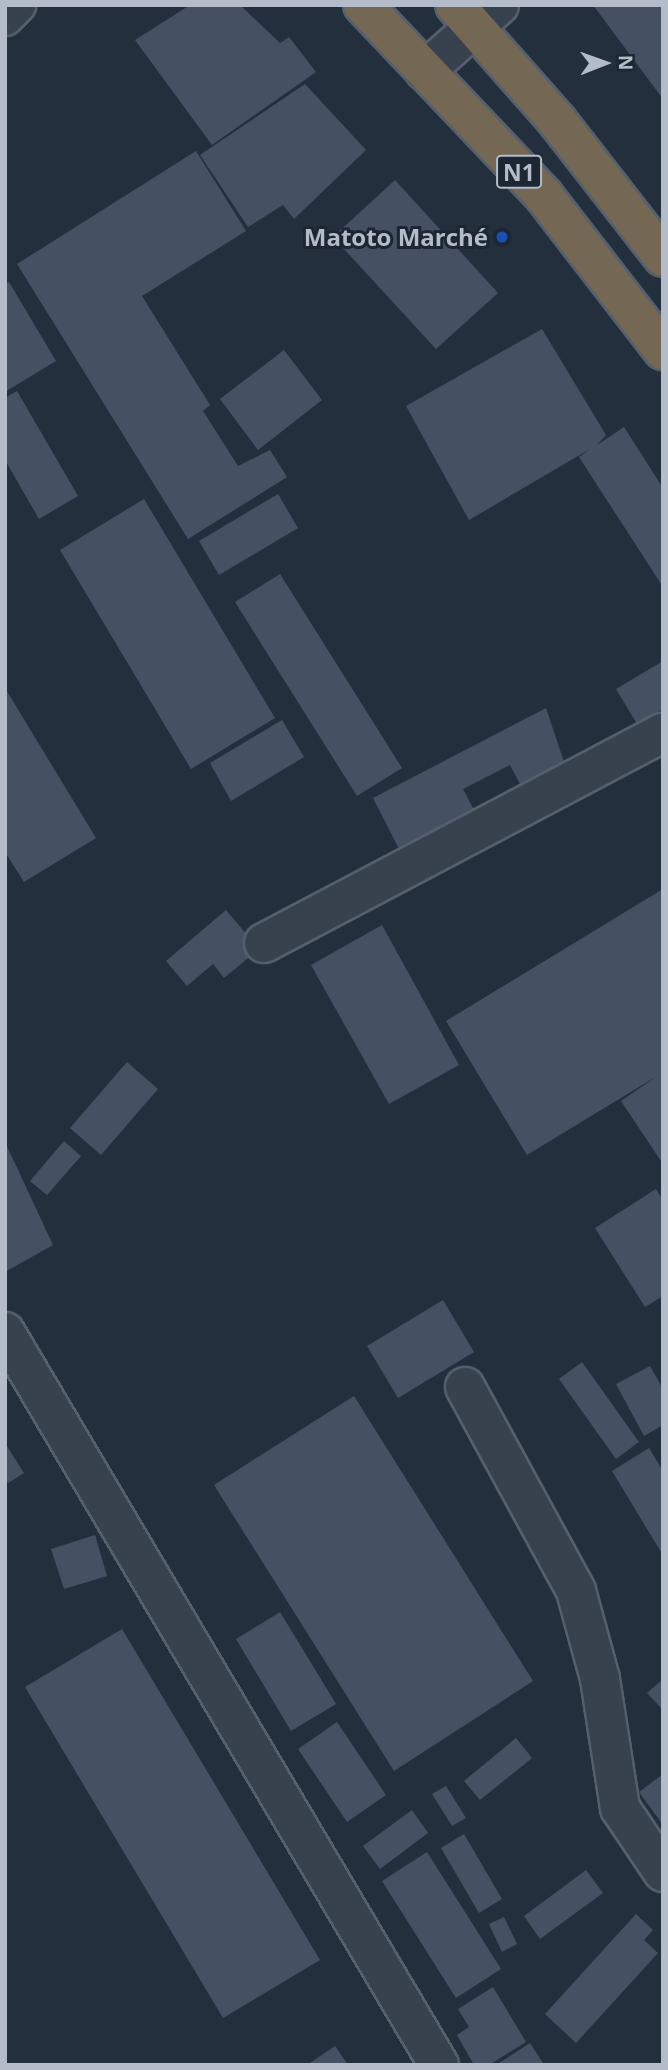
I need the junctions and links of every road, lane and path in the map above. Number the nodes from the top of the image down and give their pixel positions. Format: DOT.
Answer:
graph roads {
  1 [pos="16,5"];
  2 [pos="362,5"];
  3 [pos="475,12"];
  4 [pos="5,16"];
  5 [pos="425,71"];
  6 [pos="663,257"];
  7 [pos="663,350"];
  8 [pos="663,733"];
  9 [pos="264,943"];
  10 [pos="5,1332"];
  11 [pos="465,1387"];
  12 [pos="663,1872"];
  13 [pos="439,2065"];
  1 -- 4 [label="street"];
  2 -- 5 [label="highway, N1"];
  3 -- 5 [label="street"];
  3 -- 6 [label="highway, N1"];
  5 -- 7 [label="highway, N1"];
  8 -- 9 [label="street"];
  10 -- 13 [label="street"];
  11 -- 12 [label="street"];
}
